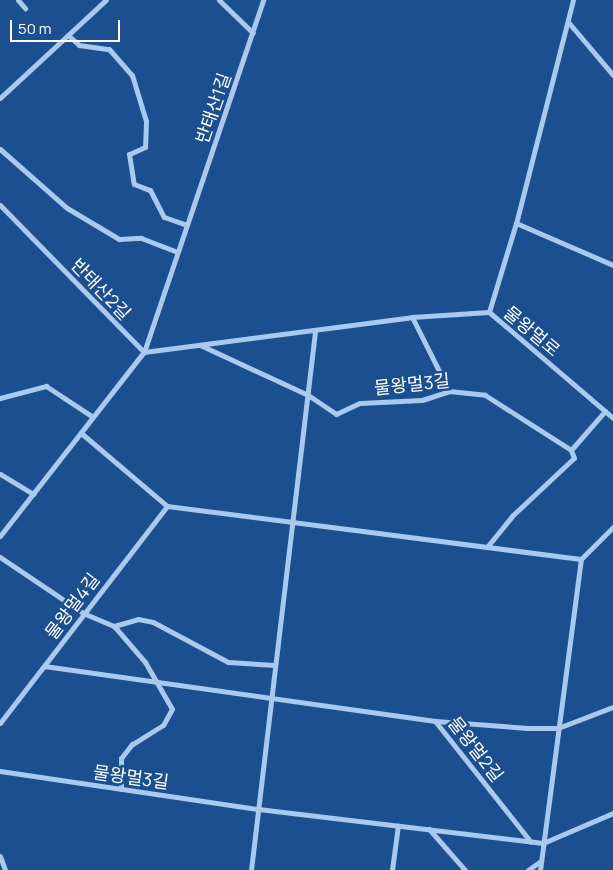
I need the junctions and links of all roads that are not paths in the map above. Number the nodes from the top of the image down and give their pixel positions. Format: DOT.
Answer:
graph roads {
  1 [pos="18,0"];
  2 [pos="106,0"];
  3 [pos="219,0"];
  4 [pos="263,0"];
  5 [pos="573,0"];
  6 [pos="25,8"];
  7 [pos="569,23"];
  8 [pos="253,34"];
  9 [pos="68,35"];
  10 [pos="613,76"];
  11 [pos="0,98"];
  12 [pos="0,149"];
  13 [pos="0,204"];
  14 [pos="516,223"];
  15 [pos="187,225"];
  16 [pos="177,252"];
  17 [pos="613,265"];
  18 [pos="489,312"];
  19 [pos="412,316"];
  20 [pos="315,332"];
  21 [pos="199,345"];
  22 [pos="144,352"];
  23 [pos="449,391"];
  24 [pos="308,395"];
  25 [pos="0,398"];
  26 [pos="605,411"];
  27 [pos="93,417"];
  28 [pos="613,418"];
  29 [pos="81,433"];
  30 [pos="571,450"];
  31 [pos="0,474"];
  32 [pos="33,494"];
  33 [pos="167,506"];
  34 [pos="292,524"];
  35 [pos="613,527"];
  36 [pos="0,536"];
  37 [pos="487,547"];
  38 [pos="0,557"];
  39 [pos="581,558"];
  40 [pos="83,613"];
  41 [pos="114,626"];
  42 [pos="275,665"];
  43 [pos="44,666"];
  44 [pos="157,682"];
  45 [pos="271,698"];
  46 [pos="613,707"];
  47 [pos="435,721"];
  48 [pos="0,723"];
  49 [pos="558,728"];
  50 [pos="0,771"];
  51 [pos="121,789"];
  52 [pos="258,809"];
  53 [pos="613,813"];
  54 [pos="398,825"];
  55 [pos="428,828"];
  56 [pos="531,842"];
  57 [pos="543,843"];
  58 [pos="0,856"];
  59 [pos="541,861"];
  60 [pos="5,870"];
  61 [pos="251,870"];
  62 [pos="392,870"];
  63 [pos="465,870"];
  64 [pos="528,870"];
  65 [pos="540,870"];
  1 -- 6 [label="street"];
  2 -- 9 [label="street"];
  3 -- 8 [label="street"];
  4 -- 8 [label="street, 반태산1길"];
  5 -- 7 [label="street, 물왕멀로"];
  7 -- 10 [label="street"];
  7 -- 14 [label="street, 물왕멀로"];
  8 -- 15 [label="street, 반태산1길"];
  9 -- 11 [label="street"];
  9 -- 15 [label="street"];
  12 -- 16 [label="street"];
  13 -- 22 [label="street, 반태산2길"];
  14 -- 17 [label="street"];
  14 -- 18 [label="street, 물왕멀로"];
  15 -- 16 [label="street, 반태산1길"];
  16 -- 22 [label="street, 반태산1길"];
  18 -- 19 [label="street"];
  18 -- 26 [label="street, 물왕멀로"];
  19 -- 20 [label="street"];
  19 -- 23 [label="street"];
  20 -- 21 [label="street"];
  20 -- 24 [label="street"];
  21 -- 22 [label="street"];
  21 -- 24 [label="street, 물왕멀3길"];
  22 -- 27 [label="street, 반태산1길"];
  23 -- 24 [label="street, 물왕멀3길"];
  23 -- 30 [label="street, 물왕멀3길"];
  24 -- 34 [label="street"];
  25 -- 27 [label="street"];
  26 -- 28 [label="street, 물왕멀로"];
  26 -- 30 [label="street"];
  27 -- 29 [label="street, 반태산1길"];
  29 -- 32 [label="street, 반태산1길"];
  29 -- 33 [label="street"];
  30 -- 37 [label="street"];
  31 -- 32 [label="street"];
  32 -- 36 [label="street, 반태산1길"];
  33 -- 34 [label="street"];
  33 -- 40 [label="street, 물왕멀4길"];
  34 -- 37 [label="street"];
  34 -- 42 [label="street"];
  35 -- 39 [label="street"];
  37 -- 39 [label="street"];
  38 -- 40 [label="street"];
  39 -- 49 [label="street"];
  40 -- 41 [label="street"];
  40 -- 43 [label="street, 물왕멀4길"];
  41 -- 42 [label="street"];
  41 -- 44 [label="street"];
  42 -- 45 [label="street"];
  43 -- 44 [label="street"];
  43 -- 48 [label="street, 물왕멀4길"];
  44 -- 45 [label="street"];
  44 -- 51 [label="street"];
  45 -- 47 [label="street"];
  45 -- 52 [label="street"];
  46 -- 49 [label="street, 물왕멀2길"];
  47 -- 49 [label="street, 물왕멀2길"];
  47 -- 56 [label="street, 물왕멀2길"];
  49 -- 57 [label="street"];
  50 -- 51 [label="street, 물왕멀3길"];
  51 -- 52 [label="street, 물왕멀3길"];
  52 -- 54 [label="street, 물왕멀3길"];
  52 -- 61 [label="street"];
  53 -- 57 [label="street"];
  54 -- 55 [label="street, 물왕멀3길"];
  54 -- 62 [label="street"];
  55 -- 56 [label="street"];
  55 -- 63 [label="street"];
  56 -- 57 [label="street"];
  57 -- 59 [label="street"];
  58 -- 60 [label="street"];
  59 -- 64 [label="street"];
  59 -- 65 [label="street"];
}
